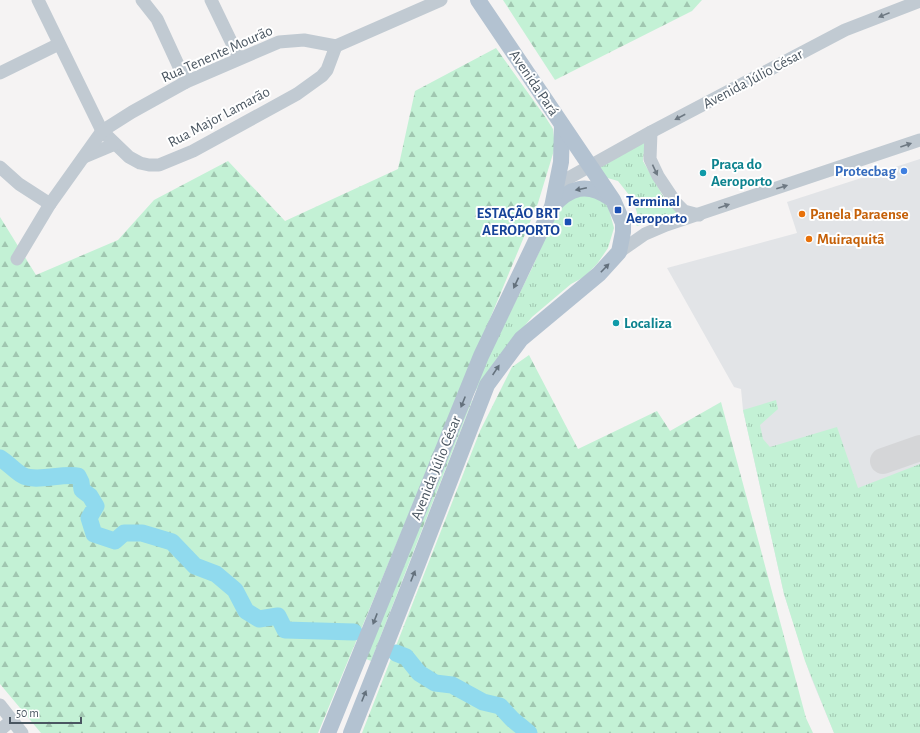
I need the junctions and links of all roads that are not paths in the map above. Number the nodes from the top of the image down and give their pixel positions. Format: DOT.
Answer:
graph roads {
  1 [pos="38,0"];
  2 [pos="142,0"];
  3 [pos="210,0"];
  4 [pos="441,0"];
  5 [pos="478,0"];
  6 [pos="920,1"];
  7 [pos="59,44"];
  8 [pos="336,46"];
  9 [pos="239,58"];
  10 [pos="0,74"];
  11 [pos="186,82"];
  12 [pos="562,125"];
  13 [pos="102,131"];
  14 [pos="651,132"];
  15 [pos="920,140"];
  16 [pos="115,144"];
  17 [pos="84,157"];
  18 [pos="590,166"];
  19 [pos="0,167"];
  20 [pos="556,185"];
  21 [pos="613,200"];
  22 [pos="50,204"];
  23 [pos="552,207"];
  24 [pos="699,215"];
  25 [pos="619,252"];
  26 [pos="17,259"];
  27 [pos="0,705"];
  28 [pos="12,720"];
  29 [pos="0,730"];
  30 [pos="22,733"];
  31 [pos="328,733"];
  32 [pos="351,733"];
  1 -- 7 [label="street, Rua Major Lamarão"];
  2 -- 11 [label="street"];
  3 -- 9 [label="street"];
  4 -- 8 [label="street"];
  5 -- 12 [label="main road, Avenida Pará"];
  6 -- 14 [label="street, Avenida Júlio César, one-way"];
  7 -- 10 [label="street"];
  7 -- 13 [label="street, Rua Major Lamarão"];
  8 -- 9 [label="street, Rua Tenente Mourão"];
  8 -- 16 [label="street, Rua Major Lamarão"];
  9 -- 11 [label="street, Rua Tenente Mourão"];
  11 -- 13 [label="street, Rua Tenente Mourão"];
  12 -- 18 [label="main road, Avenida Pará"];
  12 -- 20 [label="main road, Avenida Júlio César"];
  13 -- 16 [label="street, Rua Major Lamarão"];
  13 -- 17 [label="street"];
  14 -- 18 [label="street, Avenida Júlio César"];
  14 -- 24 [label="street, one-way"];
  24 -- 15 [label="street, Avenida Júlio César, one-way"];
  16 -- 17 [label="street"];
  17 -- 22 [label="street"];
  18 -- 20 [label="street, Avenida Júlio César"];
  18 -- 21 [label="main road"];
  19 -- 22 [label="street"];
  20 -- 23 [label="main road, Avenida Júlio César"];
  21 -- 23 [label="main road, Avenida Júlio César, one-way"];
  21 -- 25 [label="main road"];
  22 -- 26 [label="street"];
  23 -- 31 [label="main road, Avenida Júlio César, one-way"];
  24 -- 25 [label="street, Avenida Júlio César"];
  32 -- 25 [label="main road, Avenida Júlio César, one-way"];
  27 -- 28 [label="street"];
  28 -- 29 [label="street"];
  28 -- 30 [label="street"];
}
